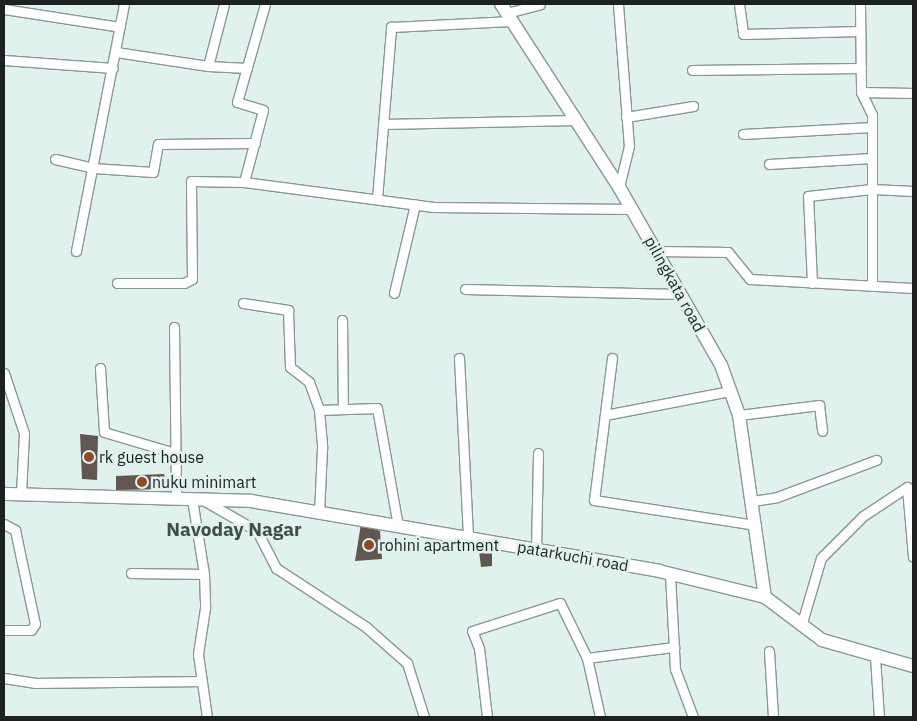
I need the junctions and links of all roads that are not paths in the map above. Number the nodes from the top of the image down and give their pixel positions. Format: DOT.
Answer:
graph roads {
  1 [pos="124,4"];
  2 [pos="224,4"];
  3 [pos="265,4"];
  4 [pos="540,4"];
  5 [pos="618,4"];
  6 [pos="739,4"];
  7 [pos="860,4"];
  8 [pos="4,9"];
  9 [pos="506,13"];
  10 [pos="120,27"];
  11 [pos="860,31"];
  12 [pos="116,52"];
  13 [pos="4,60"];
  14 [pos="208,66"];
  15 [pos="113,68"];
  16 [pos="247,68"];
  17 [pos="861,68"];
  18 [pos="692,70"];
  19 [pos="861,92"];
  20 [pos="913,94"];
  21 [pos="693,106"];
  22 [pos="626,117"];
  23 [pos="576,120"];
  24 [pos="383,124"];
  25 [pos="872,127"];
  26 [pos="743,134"];
  27 [pos="254,143"];
  28 [pos="872,158"];
  29 [pos="55,159"];
  30 [pos="769,164"];
  31 [pos="93,168"];
  32 [pos="244,182"];
  33 [pos="620,187"];
  34 [pos="872,188"];
  35 [pos="913,191"];
  36 [pos="377,199"];
  37 [pos="415,204"];
  38 [pos="633,209"];
  39 [pos="76,251"];
  40 [pos="658,251"];
  41 [pos="117,283"];
  42 [pos="812,283"];
  43 [pos="872,286"];
  44 [pos="913,288"];
  45 [pos="465,289"];
  46 [pos="394,293"];
  47 [pos="680,294"];
  48 [pos="243,303"];
  49 [pos="342,320"];
  50 [pos="174,327"];
  51 [pos="460,358"];
  52 [pos="612,358"];
  53 [pos="100,368"];
  54 [pos="4,373"];
  55 [pos="730,391"];
  56 [pos="343,409"];
  57 [pos="319,410"];
  58 [pos="605,415"];
  59 [pos="738,415"];
  60 [pos="822,431"];
  61 [pos="538,453"];
  62 [pos="175,454"];
  63 [pos="876,460"];
  64 [pos="910,487"];
  65 [pos="4,494"];
  66 [pos="21,495"];
  67 [pos="176,499"];
  68 [pos="198,500"];
  69 [pos="753,501"];
  70 [pos="319,513"];
  71 [pos="4,523"];
  72 [pos="756,525"];
  73 [pos="398,526"];
  74 [pos="468,538"];
  75 [pos="536,550"];
  76 [pos="913,557"];
  77 [pos="131,573"];
  78 [pos="204,574"];
  79 [pos="670,574"];
  80 [pos="765,597"];
  81 [pos="801,626"];
  82 [pos="4,630"];
  83 [pos="674,647"];
  84 [pos="769,651"];
  85 [pos="875,657"];
  86 [pos="587,658"];
  87 [pos="913,666"];
  88 [pos="4,678"];
  89 [pos="202,681"];
  90 [pos="207,717"];
  91 [pos="424,717"];
  92 [pos="487,717"];
  93 [pos="600,717"];
  94 [pos="693,717"];
  95 [pos="773,717"];
  96 [pos="879,717"];
  1 -- 10 [label="street"];
  2 -- 14 [label="street"];
  3 -- 16 [label="street"];
  4 -- 9 [label="street"];
  5 -- 22 [label="street"];
  6 -- 11 [label="street"];
  7 -- 11 [label="street"];
  8 -- 10 [label="street"];
  9 -- 23 [label="street, pilingkata road"];
  9 -- 24 [label="street"];
  10 -- 12 [label="street"];
  11 -- 17 [label="street"];
  12 -- 14 [label="street"];
  12 -- 15 [label="street"];
  13 -- 15 [label="street"];
  14 -- 16 [label="street"];
  15 -- 31 [label="street"];
  16 -- 27 [label="street"];
  17 -- 18 [label="street"];
  17 -- 19 [label="street"];
  19 -- 20 [label="street"];
  19 -- 25 [label="street"];
  21 -- 22 [label="street"];
  22 -- 33 [label="street"];
  23 -- 24 [label="street"];
  23 -- 33 [label="street, pilingkata road"];
  24 -- 36 [label="street"];
  25 -- 26 [label="street"];
  25 -- 28 [label="street"];
  27 -- 31 [label="street"];
  27 -- 32 [label="street"];
  28 -- 30 [label="street"];
  28 -- 34 [label="street"];
  29 -- 31 [label="street"];
  31 -- 39 [label="street"];
  32 -- 36 [label="street"];
  32 -- 41 [label="street"];
  33 -- 38 [label="street, pilingkata road"];
  34 -- 35 [label="street"];
  34 -- 42 [label="street"];
  34 -- 43 [label="street"];
  36 -- 37 [label="street"];
  37 -- 38 [label="street"];
  37 -- 46 [label="street"];
  38 -- 40 [label="street, pilingkata road"];
  40 -- 42 [label="street"];
  40 -- 47 [label="street, pilingkata road"];
  42 -- 43 [label="street"];
  43 -- 44 [label="street"];
  45 -- 47 [label="street"];
  47 -- 55 [label="street, pilingkata road"];
  48 -- 57 [label="street"];
  49 -- 56 [label="street"];
  50 -- 62 [label="street"];
  51 -- 74 [label="street"];
  52 -- 58 [label="street"];
  53 -- 62 [label="street"];
  54 -- 66 [label="street"];
  55 -- 58 [label="street"];
  55 -- 59 [label="street, pilingkata road"];
  56 -- 57 [label="street"];
  56 -- 73 [label="street"];
  57 -- 70 [label="street"];
  58 -- 72 [label="street"];
  59 -- 60 [label="street"];
  59 -- 69 [label="street, pilingkata road"];
  61 -- 75 [label="street"];
  62 -- 67 [label="street"];
  63 -- 69 [label="street"];
  64 -- 76 [label="street"];
  64 -- 81 [label="street"];
  65 -- 66 [label="street, patarkuchi road"];
  66 -- 67 [label="street, patarkuchi road"];
  67 -- 68 [label="street, patarkuchi road"];
  68 -- 70 [label="street, patarkuchi road"];
  68 -- 78 [label="street"];
  68 -- 91 [label="street"];
  69 -- 72 [label="street, pilingkata road"];
  70 -- 73 [label="street, patarkuchi road"];
  71 -- 82 [label="street"];
  72 -- 80 [label="street, pilingkata road"];
  73 -- 74 [label="street, patarkuchi road"];
  74 -- 75 [label="street, patarkuchi road"];
  75 -- 79 [label="street, patarkuchi road"];
  77 -- 78 [label="street"];
  78 -- 89 [label="street"];
  79 -- 80 [label="street, patarkuchi road"];
  79 -- 83 [label="street"];
  80 -- 81 [label="street, patarkuchi road"];
  81 -- 85 [label="street, patarkuchi road"];
  83 -- 86 [label="street"];
  83 -- 94 [label="street"];
  84 -- 95 [label="street"];
  85 -- 87 [label="street, patarkuchi road"];
  85 -- 96 [label="street"];
  86 -- 92 [label="street"];
  86 -- 93 [label="street"];
  88 -- 89 [label="street"];
  89 -- 90 [label="street"];
}
